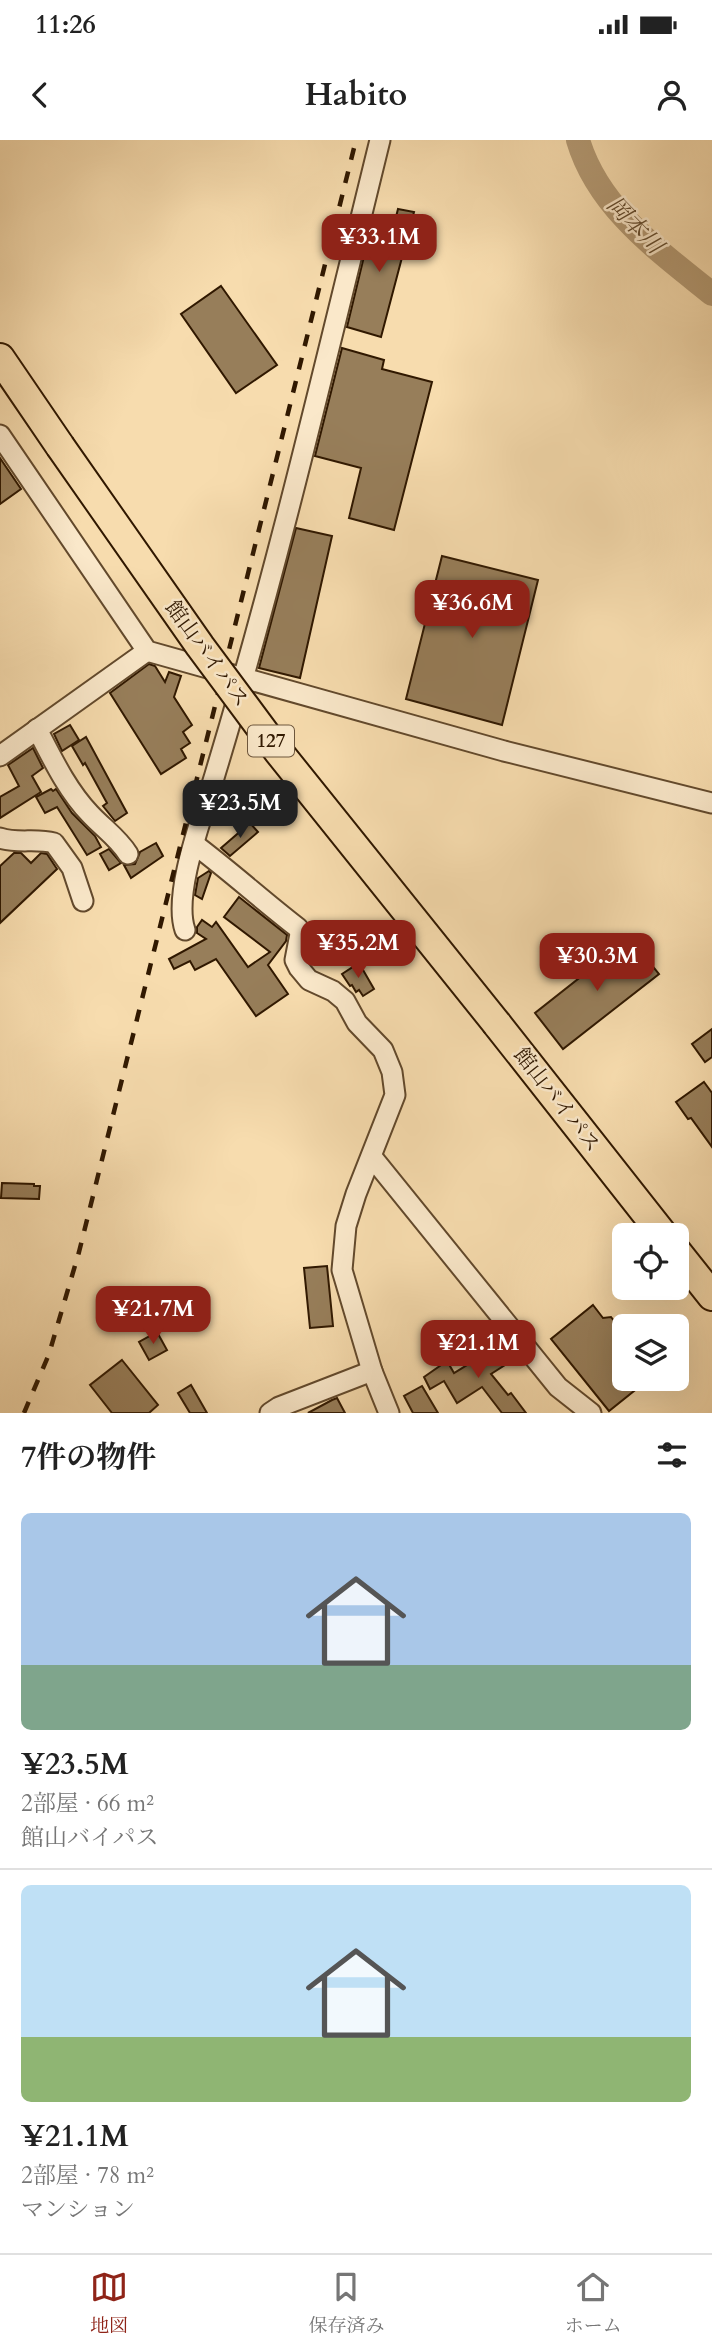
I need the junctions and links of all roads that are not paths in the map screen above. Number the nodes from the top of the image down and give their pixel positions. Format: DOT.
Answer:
graph roads {
  1 [pos="380,140"];
  2 [pos="0,358"];
  3 [pos="0,435"];
  4 [pos="147,651"];
  5 [pos="244,678"];
  6 [pos="37,729"];
  7 [pos="0,756"];
  8 [pos="712,803"];
  9 [pos="0,838"];
  10 [pos="194,844"];
  11 [pos="128,854"];
  12 [pos="83,901"];
  13 [pos="185,930"];
  14 [pos="372,1157"];
  15 [pos="654,1223"];
  16 [pos="689,1267"];
  17 [pos="712,1296"];
  18 [pos="372,1371"];
  19 [pos="270,1413"];
  20 [pos="389,1413"];
  21 [pos="591,1413"];
  1 -- 5 [label="street"];
  2 -- 15 [label="highway, 館山バイパス / 127, bridge"];
  3 -- 4 [label="street"];
  4 -- 5 [label="street"];
  4 -- 6 [label="street"];
  5 -- 8 [label="street"];
  5 -- 10 [label="street"];
  6 -- 7 [label="street"];
  6 -- 11 [label="street"];
  9 -- 12 [label="street"];
  10 -- 13 [label="street"];
  10 -- 14 [label="street"];
  14 -- 18 [label="street"];
  14 -- 21 [label="street"];
  16 -- 17 [label="highway"];
  18 -- 19 [label="street"];
  18 -- 20 [label="street"];
}
